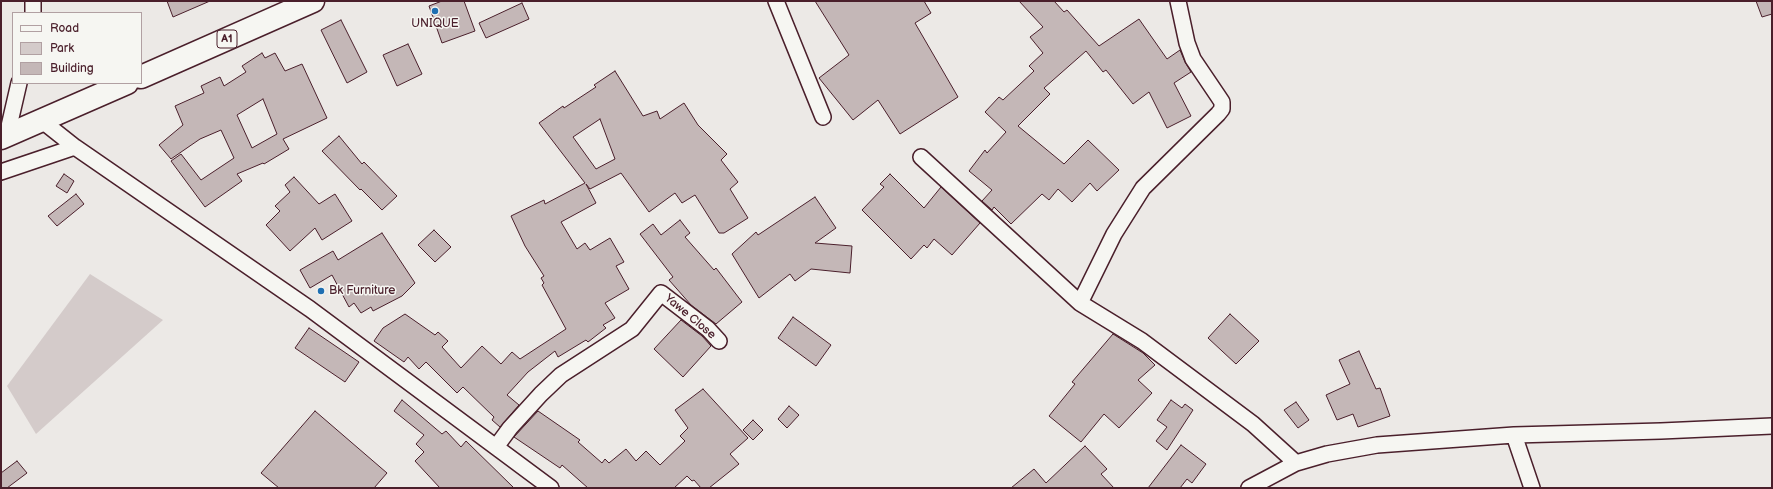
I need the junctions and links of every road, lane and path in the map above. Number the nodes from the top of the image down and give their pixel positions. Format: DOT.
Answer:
graph roads {
  1 [pos="33,1"];
  2 [pos="313,1"];
  3 [pos="776,1"];
  4 [pos="1178,1"];
  5 [pos="32,12"];
  6 [pos="142,77"];
  7 [pos="19,84"];
  8 [pos="125,84"];
  9 [pos="823,117"];
  10 [pos="41,120"];
  11 [pos="4,137"];
  12 [pos="76,146"];
  13 [pos="921,157"];
  14 [pos="1,172"];
  15 [pos="1080,302"];
  16 [pos="719,341"];
  17 [pos="1772,426"];
  18 [pos="1514,435"];
  19 [pos="496,446"];
  20 [pos="1296,463"];
  21 [pos="550,488"];
  22 [pos="1249,488"];
  23 [pos="1532,488"];
  1 -- 5 [label="street"];
  2 -- 6 [label="highway, A1"];
  3 -- 9 [label="street"];
  4 -- 15 [label="street"];
  7 -- 11 [label="street"];
  8 -- 10 [label="highway"];
  10 -- 11 [label="highway"];
  10 -- 12 [label="street"];
  12 -- 14 [label="street"];
  12 -- 19 [label="street"];
  13 -- 15 [label="street"];
  15 -- 20 [label="street"];
  16 -- 19 [label="street, Yawe Close"];
  17 -- 18 [label="street"];
  18 -- 20 [label="street"];
  18 -- 23 [label="street"];
  19 -- 21 [label="street"];
  20 -- 22 [label="street"];
}
